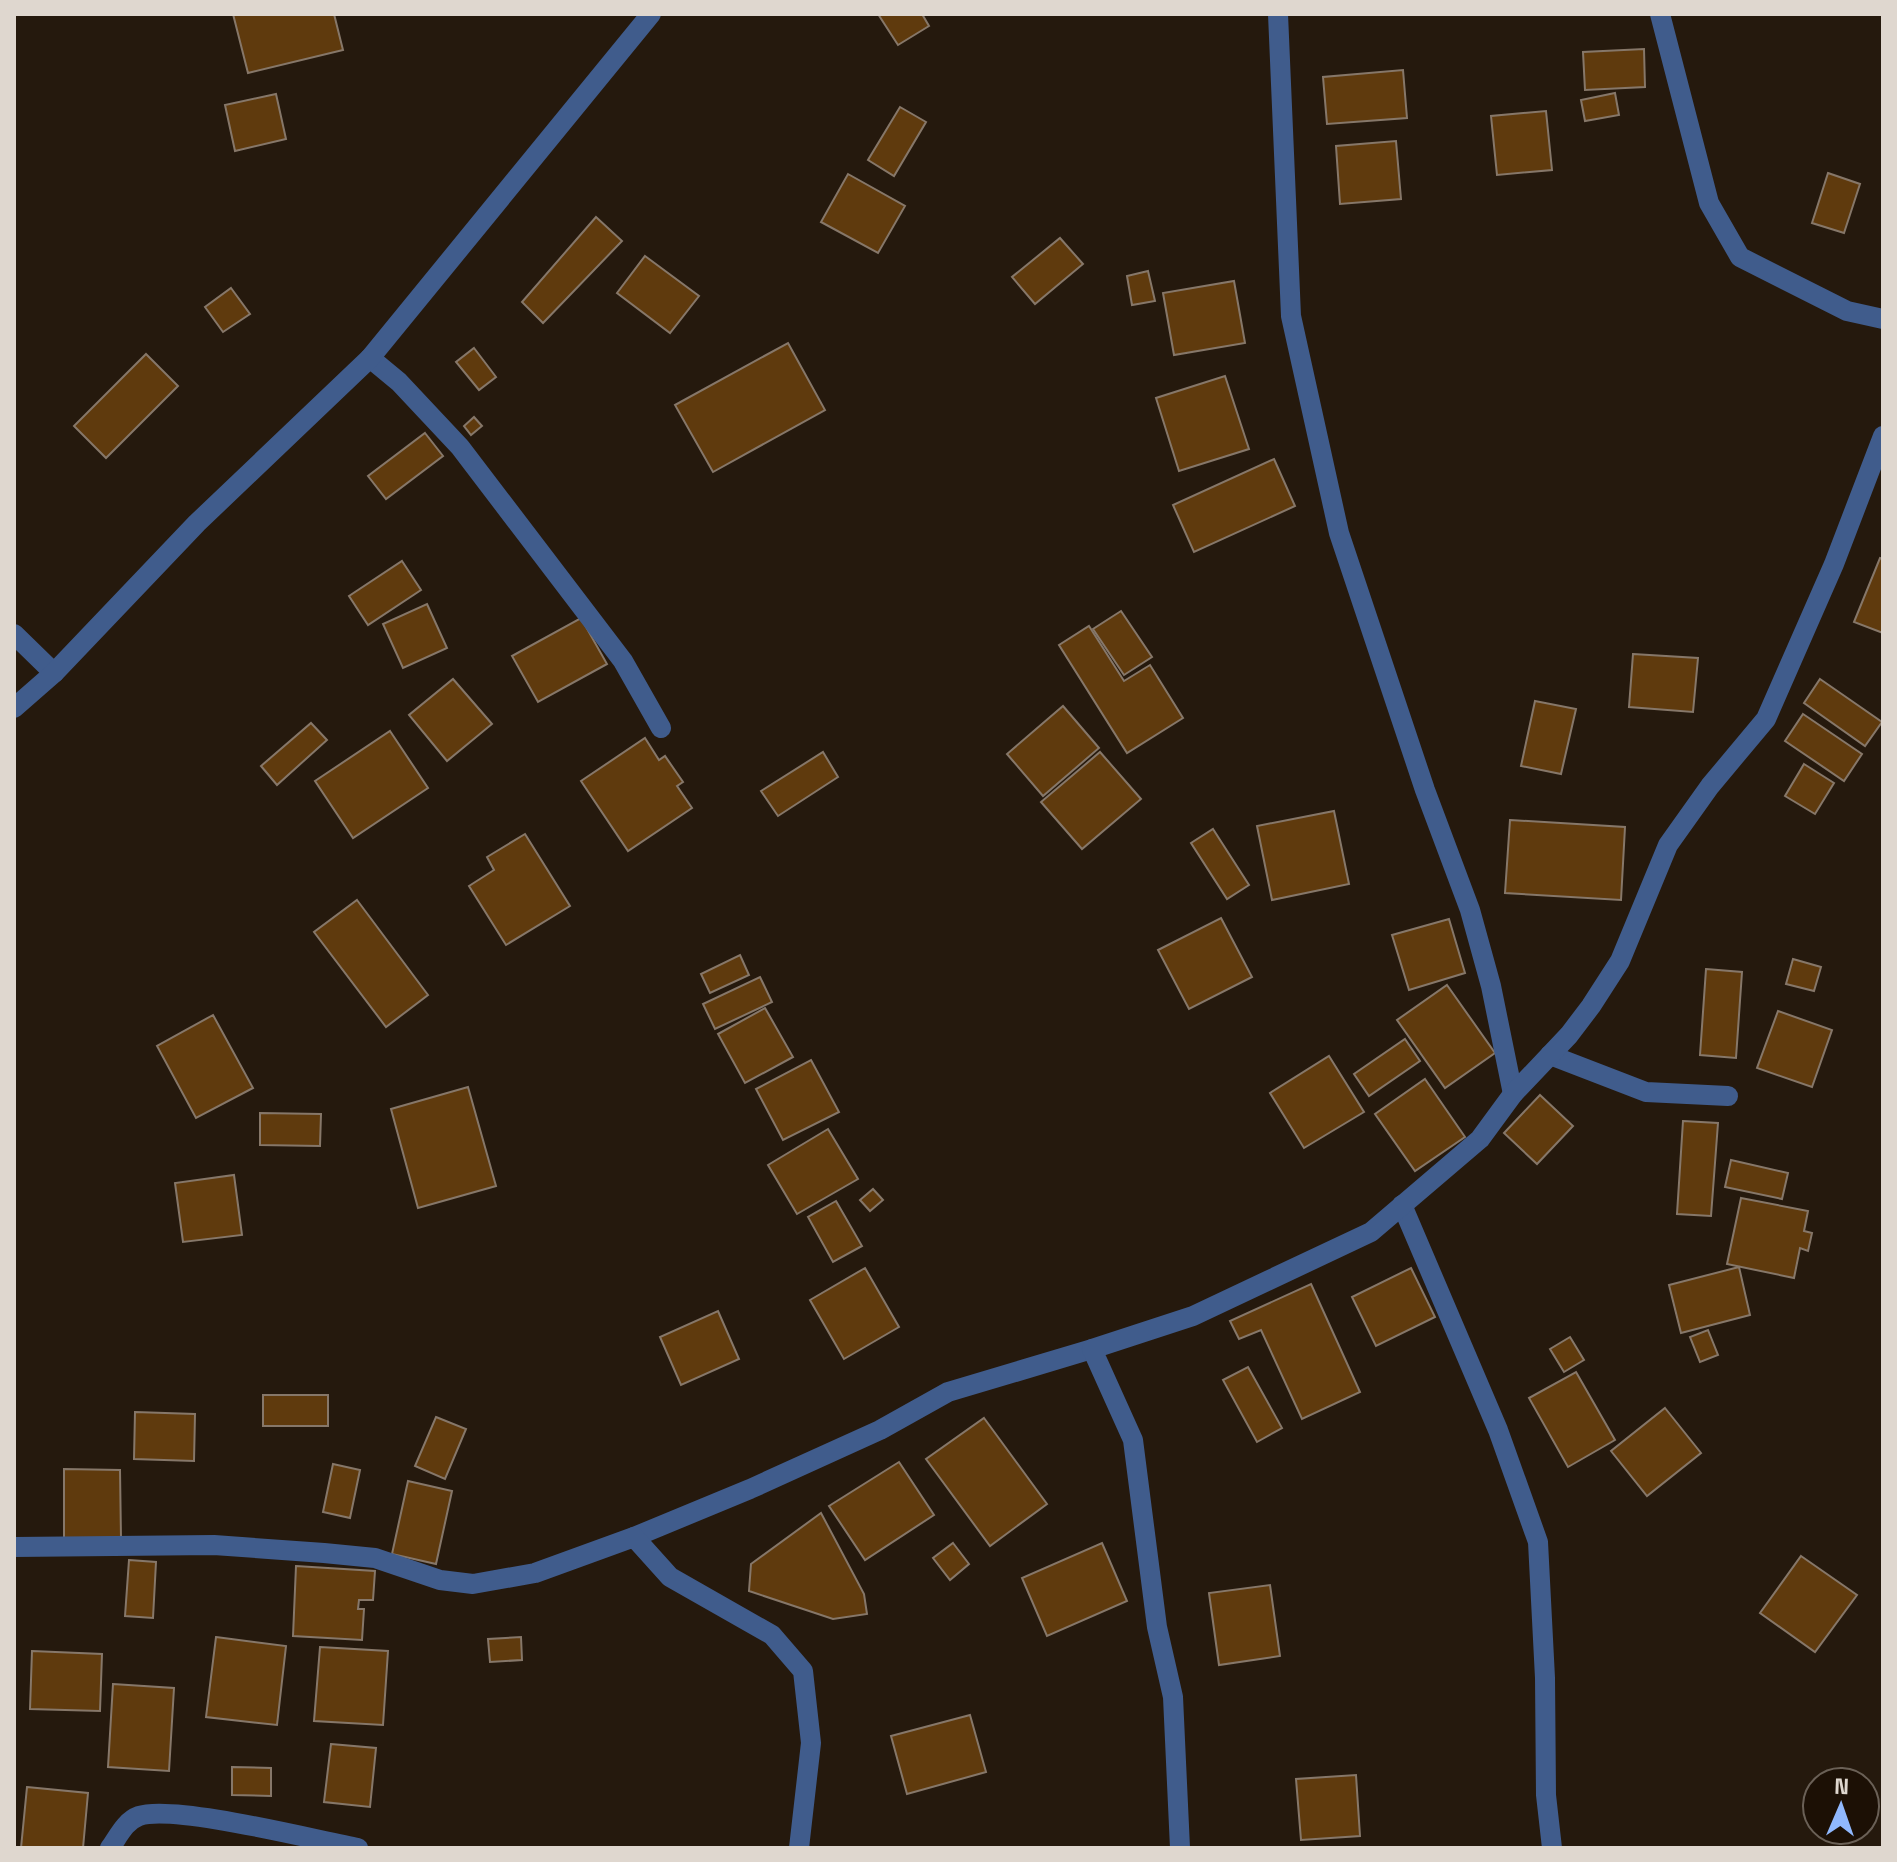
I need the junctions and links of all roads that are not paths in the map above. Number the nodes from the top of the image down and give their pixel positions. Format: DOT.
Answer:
graph roads {
  1 [pos="651,14"];
  2 [pos="1278,14"];
  3 [pos="1660,14"];
  4 [pos="1883,319"];
  5 [pos="370,358"];
  6 [pos="1883,436"];
  7 [pos="14,634"];
  8 [pos="54,673"];
  9 [pos="14,708"];
  10 [pos="661,728"];
  11 [pos="1550,1055"];
  12 [pos="1513,1094"];
  13 [pos="1728,1096"];
  14 [pos="1402,1205"];
  15 [pos="1092,1349"];
  16 [pos="634,1537"];
  17 [pos="14,1547"];
  18 [pos="110,1848"];
  19 [pos="358,1848"];
  20 [pos="799,1848"];
  21 [pos="1180,1848"];
  22 [pos="1552,1848"];
  1 -- 5 [label="street"];
  2 -- 12 [label="street"];
  3 -- 4 [label="street"];
  5 -- 8 [label="street"];
  5 -- 10 [label="street"];
  6 -- 11 [label="street"];
  7 -- 8 [label="street"];
  8 -- 9 [label="street"];
  11 -- 12 [label="street"];
  11 -- 13 [label="street"];
  12 -- 14 [label="street"];
  14 -- 15 [label="street"];
  14 -- 22 [label="street"];
  15 -- 16 [label="street"];
  15 -- 21 [label="street"];
  16 -- 17 [label="street"];
  16 -- 20 [label="street"];
  18 -- 19 [label="street"];
}
